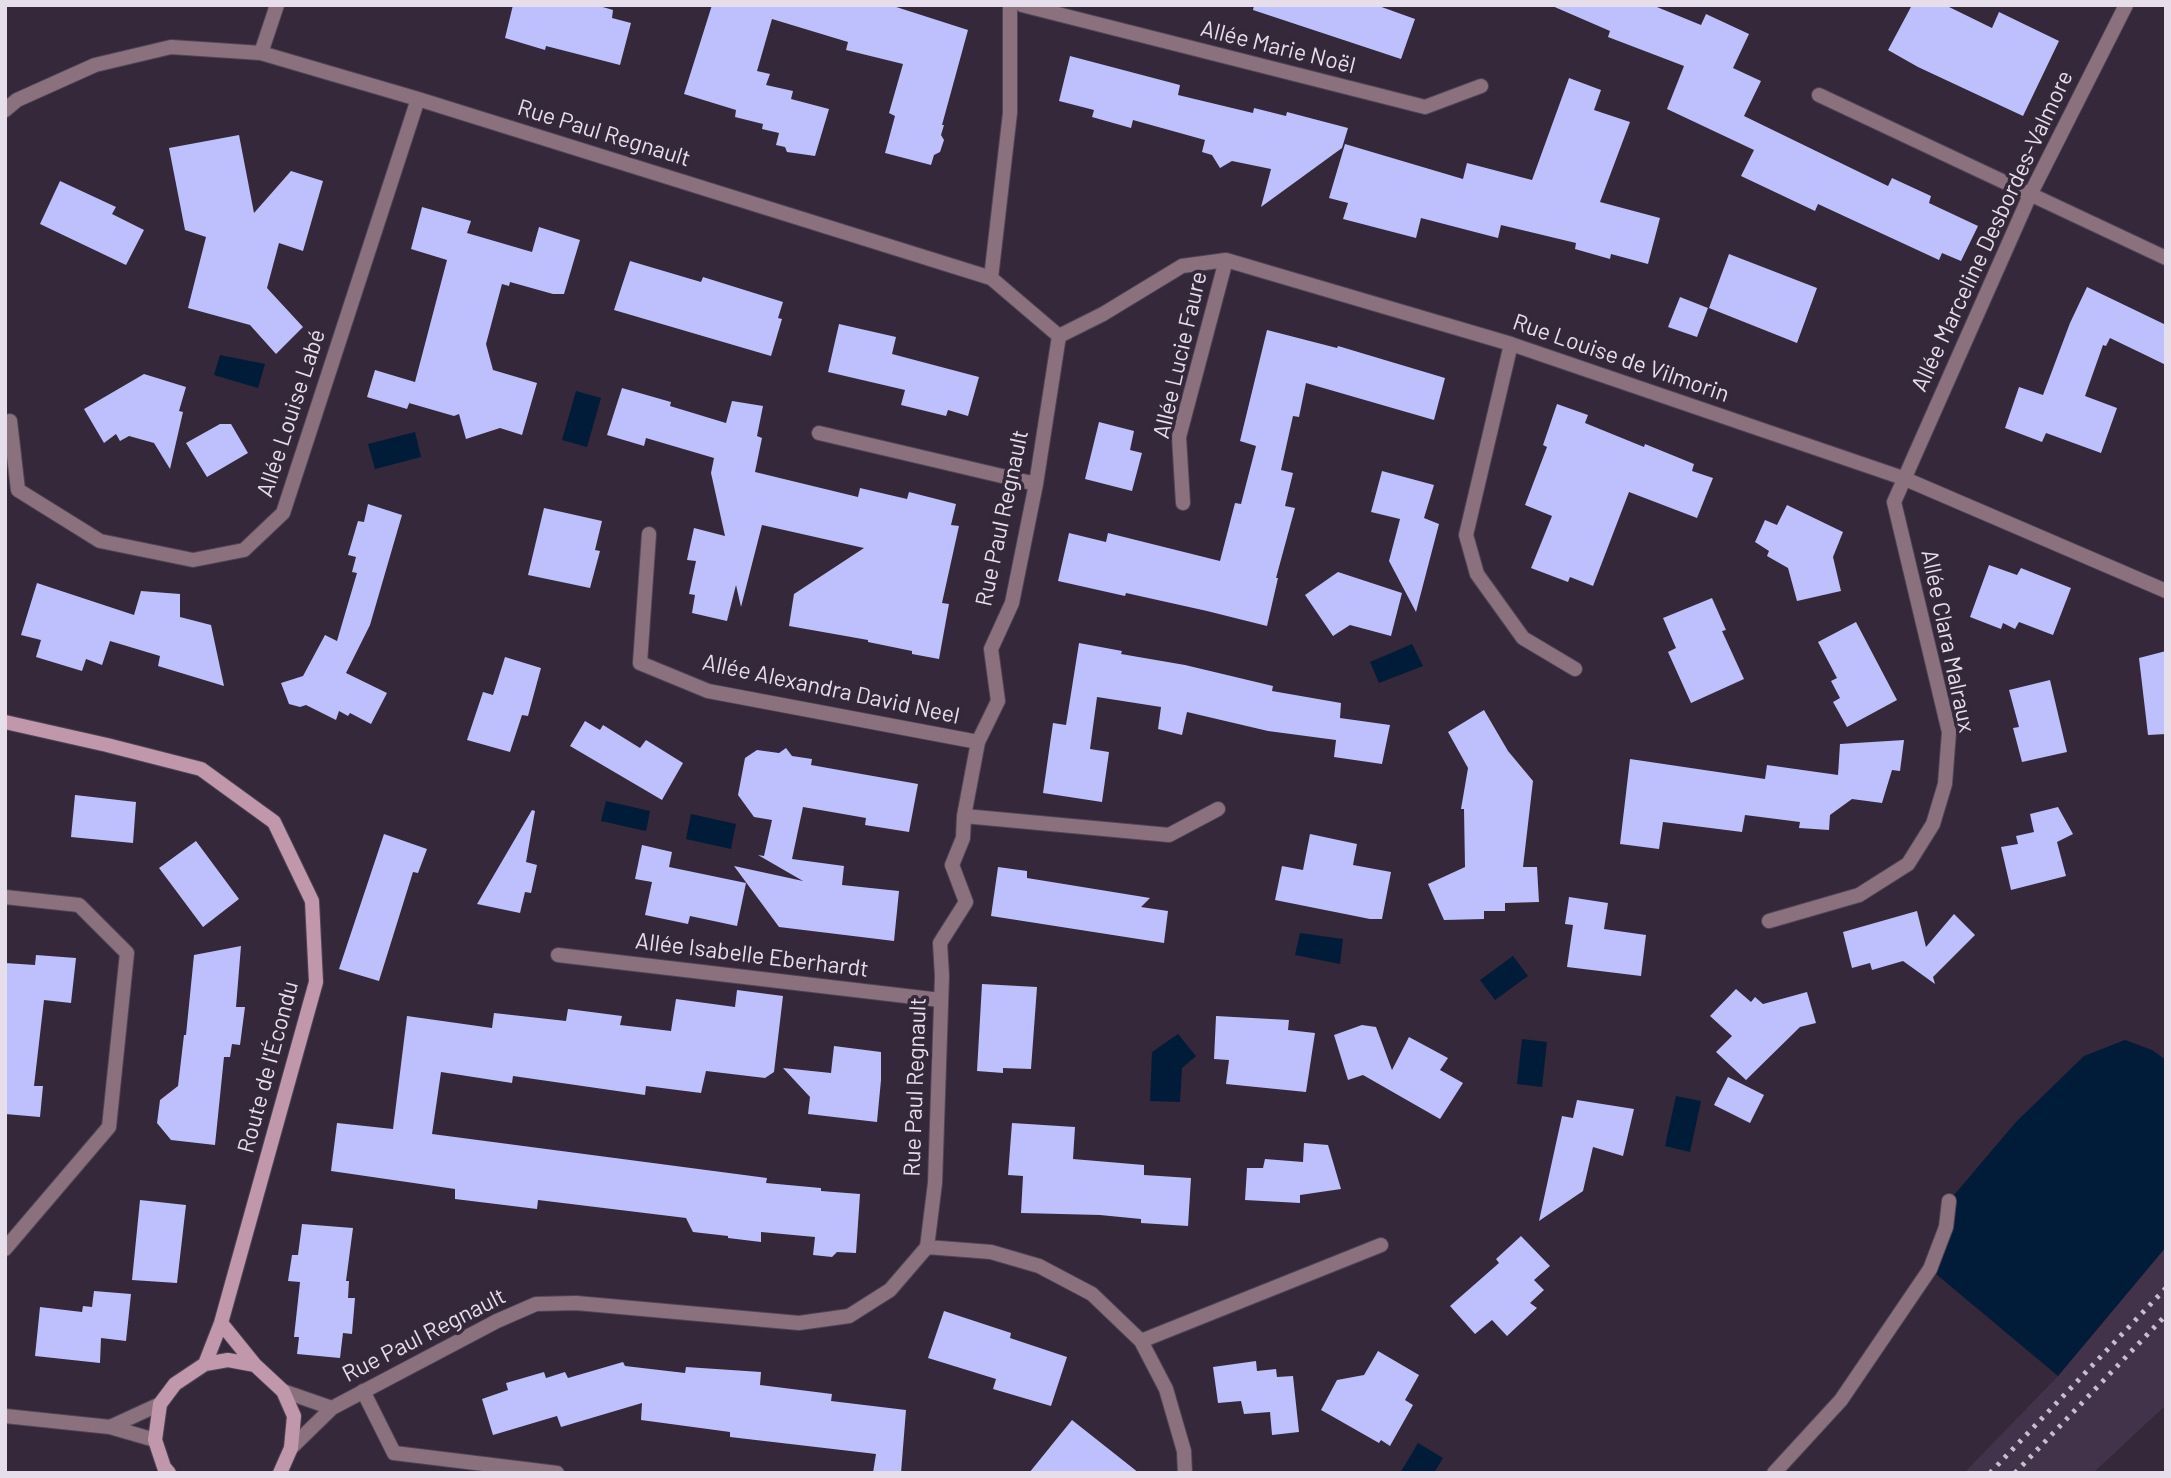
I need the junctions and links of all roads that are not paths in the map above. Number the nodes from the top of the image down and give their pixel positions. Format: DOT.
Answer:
graph roads {
  1 [pos="277,5"];
  2 [pos="1010,5"];
  3 [pos="1021,5"];
  4 [pos="2126,5"];
  5 [pos="261,53"];
  6 [pos="1481,86"];
  7 [pos="1819,95"];
  8 [pos="418,99"];
  9 [pos="5,110"];
  10 [pos="2030,195"];
  11 [pos="2166,258"];
  12 [pos="1226,260"];
  13 [pos="991,278"];
  14 [pos="1059,336"];
  15 [pos="1511,344"];
  16 [pos="10,421"];
  17 [pos="819,433"];
  18 [pos="1903,478"];
  19 [pos="1036,484"];
  20 [pos="1183,503"];
  21 [pos="649,534"];
  22 [pos="2166,591"];
  23 [pos="1575,669"];
  24 [pos="5,722"];
  25 [pos="978,742"];
  26 [pos="1218,809"];
  27 [pos="964,816"];
  28 [pos="5,897"];
  29 [pos="1769,921"];
  30 [pos="558,955"];
  31 [pos="940,1000"];
  32 [pos="1949,1201"];
  33 [pos="1381,1245"];
  34 [pos="927,1248"];
  35 [pos="5,1249"];
  36 [pos="220,1323"];
  37 [pos="1141,1341"];
  38 [pos="205,1364"];
  39 [pos="255,1365"];
  40 [pos="283,1391"];
  41 [pos="363,1391"];
  42 [pos="160,1404"];
  43 [pos="332,1408"];
  44 [pos="5,1416"];
  45 [pos="110,1427"];
  46 [pos="155,1440"];
  47 [pos="292,1448"];
  48 [pos="169,1473"];
  49 [pos="280,1473"];
  50 [pos="557,1473"];
  51 [pos="1185,1473"];
  52 [pos="1774,1473"];
  1 -- 5 [label="street"];
  2 -- 13 [label="street"];
  3 -- 6 [label="street, Allée Marie Noël"];
  4 -- 10 [label="street, Allée Marceline Desbordes-Valmore"];
  5 -- 8 [label="street, Rue Paul Regnault"];
  5 -- 9 [label="street, Rue Paul Regnault"];
  7 -- 10 [label="street"];
  8 -- 13 [label="street, Rue Paul Regnault"];
  8 -- 16 [label="street, Allée Louise Labé"];
  10 -- 11 [label="street"];
  10 -- 18 [label="street, Allée Marceline Desbordes-Valmore"];
  12 -- 14 [label="street, Rue Louise de Vilmorin"];
  12 -- 15 [label="street, Rue Louise de Vilmorin"];
  12 -- 20 [label="street, Allée Lucie Faure"];
  13 -- 14 [label="street, Rue Paul Regnault"];
  14 -- 19 [label="street, Rue Paul Regnault"];
  15 -- 18 [label="street, Rue Louise de Vilmorin"];
  15 -- 23 [label="street"];
  17 -- 19 [label="street"];
  18 -- 22 [label="street, Rue Louise de Vilmorin"];
  18 -- 29 [label="street, Allée Clara Malraux"];
  19 -- 25 [label="street, Rue Paul Regnault"];
  21 -- 25 [label="street, Allée Alexandra David Neel"];
  24 -- 36 [label="street, Route de l'Écondu"];
  25 -- 27 [label="street, Rue Paul Regnault"];
  26 -- 27 [label="street"];
  27 -- 31 [label="street, Rue Paul Regnault"];
  28 -- 35 [label="street"];
  30 -- 31 [label="street, Allée Isabelle Eberhardt"];
  31 -- 34 [label="street, Rue Paul Regnault"];
  32 -- 52 [label="street"];
  33 -- 37 [label="street"];
  34 -- 37 [label="street"];
  34 -- 41 [label="street, Rue Paul Regnault"];
  36 -- 38 [label="street, Route de l'Écondu"];
  36 -- 39 [label="street"];
  37 -- 51 [label="street"];
  38 -- 39 [label="street"];
  38 -- 42 [label="street"];
  39 -- 40 [label="street"];
  40 -- 43 [label="street, Rue Paul Regnault"];
  40 -- 47 [label="street"];
  41 -- 43 [label="street, Rue Paul Regnault"];
  41 -- 50 [label="street"];
  42 -- 45 [label="street"];
  42 -- 46 [label="street"];
  43 -- 47 [label="street, Rue Paul Regnault"];
  44 -- 45 [label="street"];
  45 -- 46 [label="street"];
  46 -- 48 [label="street"];
  47 -- 49 [label="street"];
}
